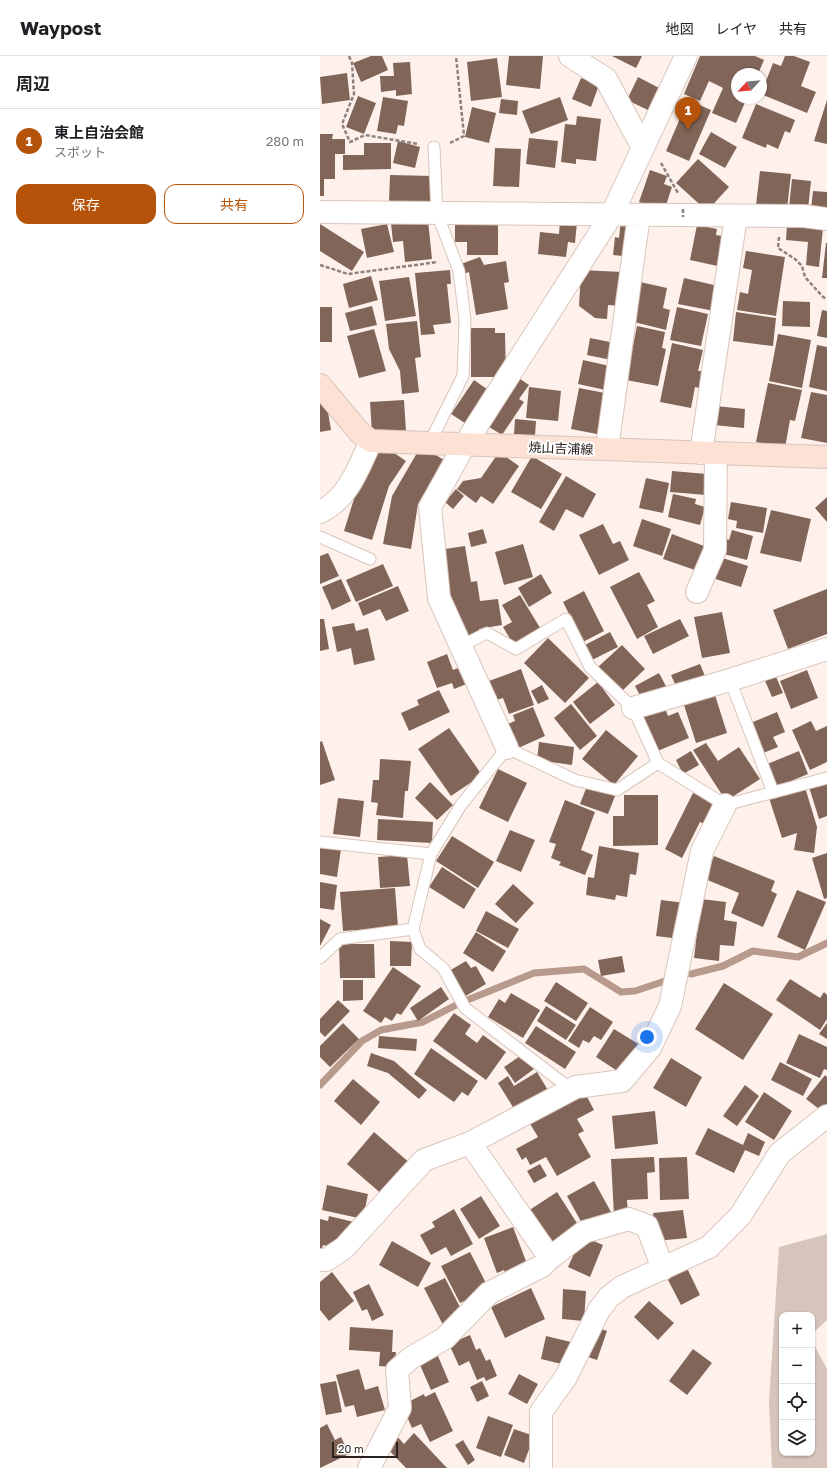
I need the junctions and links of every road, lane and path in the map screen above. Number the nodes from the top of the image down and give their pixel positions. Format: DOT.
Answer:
graph roads {
  1 [pos="349,56"];
  2 [pos="456,56"];
  3 [pos="570,56"];
  4 [pos="686,56"];
  5 [pos="434,147"];
  6 [pos="643,148"];
  7 [pos="679,195"];
  8 [pos="681,202"];
  9 [pos="320,212"];
  10 [pos="437,213"];
  11 [pos="612,214"];
  12 [pos="639,215"];
  13 [pos="736,216"];
  14 [pos="781,216"];
  15 [pos="683,217"];
  16 [pos="827,219"];
  17 [pos="454,259"];
  18 [pos="320,265"];
  19 [pos="827,299"];
  20 [pos="320,385"];
  21 [pos="371,441"];
  22 [pos="430,442"];
  23 [pos="465,444"];
  24 [pos="606,449"];
  25 [pos="709,453"];
  26 [pos="827,457"];
  27 [pos="320,512"];
  28 [pos="320,536"];
  29 [pos="370,559"];
  30 [pos="697,592"];
  31 [pos="461,646"];
  32 [pos="827,649"];
  33 [pos="730,680"];
  34 [pos="633,708"];
  35 [pos="507,748"];
  36 [pos="658,763"];
  37 [pos="827,778"];
  38 [pos="773,792"];
  39 [pos="725,805"];
  40 [pos="320,842"];
  41 [pos="431,854"];
  42 [pos="413,929"];
  43 [pos="320,958"];
  44 [pos="572,1090"];
  45 [pos="827,1116"];
  46 [pos="470,1143"];
  47 [pos="550,1258"];
  48 [pos="320,1260"];
  49 [pos="663,1269"];
  50 [pos="369,1468"];
  51 [pos="541,1468"];
  1 -- 5 [label="path"];
  2 -- 5 [label="path"];
  3 -- 6 [label="street"];
  4 -- 6 [label="street"];
  5 -- 10 [label="lane"];
  6 -- 7 [label="path"];
  6 -- 11 [label="street"];
  8 -- 15 [label="path, bridge"];
  9 -- 10 [label="street"];
  10 -- 11 [label="street"];
  10 -- 17 [label="lane"];
  11 -- 12 [label="street"];
  11 -- 23 [label="street"];
  12 -- 13 [label="street"];
  12 -- 24 [label="street"];
  13 -- 14 [label="street"];
  13 -- 25 [label="street"];
  14 -- 16 [label="street"];
  14 -- 19 [label="path"];
  17 -- 18 [label="path"];
  17 -- 22 [label="lane"];
  20 -- 21 [label="main road"];
  21 -- 22 [label="main road, 焼山吉浦線"];
  21 -- 27 [label="street"];
  22 -- 23 [label="main road, 焼山吉浦線"];
  23 -- 24 [label="main road, 焼山吉浦線"];
  23 -- 31 [label="street"];
  24 -- 25 [label="main road, 焼山吉浦線"];
  25 -- 26 [label="main road, 焼山吉浦線"];
  25 -- 30 [label="street"];
  28 -- 29 [label="lane"];
  31 -- 34 [label="lane"];
  31 -- 35 [label="street"];
  32 -- 33 [label="street"];
  33 -- 34 [label="street"];
  33 -- 38 [label="lane"];
  34 -- 36 [label="lane"];
  35 -- 36 [label="lane"];
  35 -- 41 [label="lane"];
  36 -- 39 [label="lane"];
  37 -- 38 [label="lane"];
  38 -- 39 [label="lane"];
  39 -- 44 [label="street"];
  40 -- 41 [label="lane"];
  41 -- 42 [label="lane"];
  42 -- 43 [label="lane"];
  42 -- 44 [label="lane"];
  44 -- 46 [label="street"];
  45 -- 49 [label="street"];
  46 -- 47 [label="street"];
  46 -- 48 [label="street"];
  47 -- 49 [label="street"];
  47 -- 50 [label="street"];
  49 -- 51 [label="street"];
}
